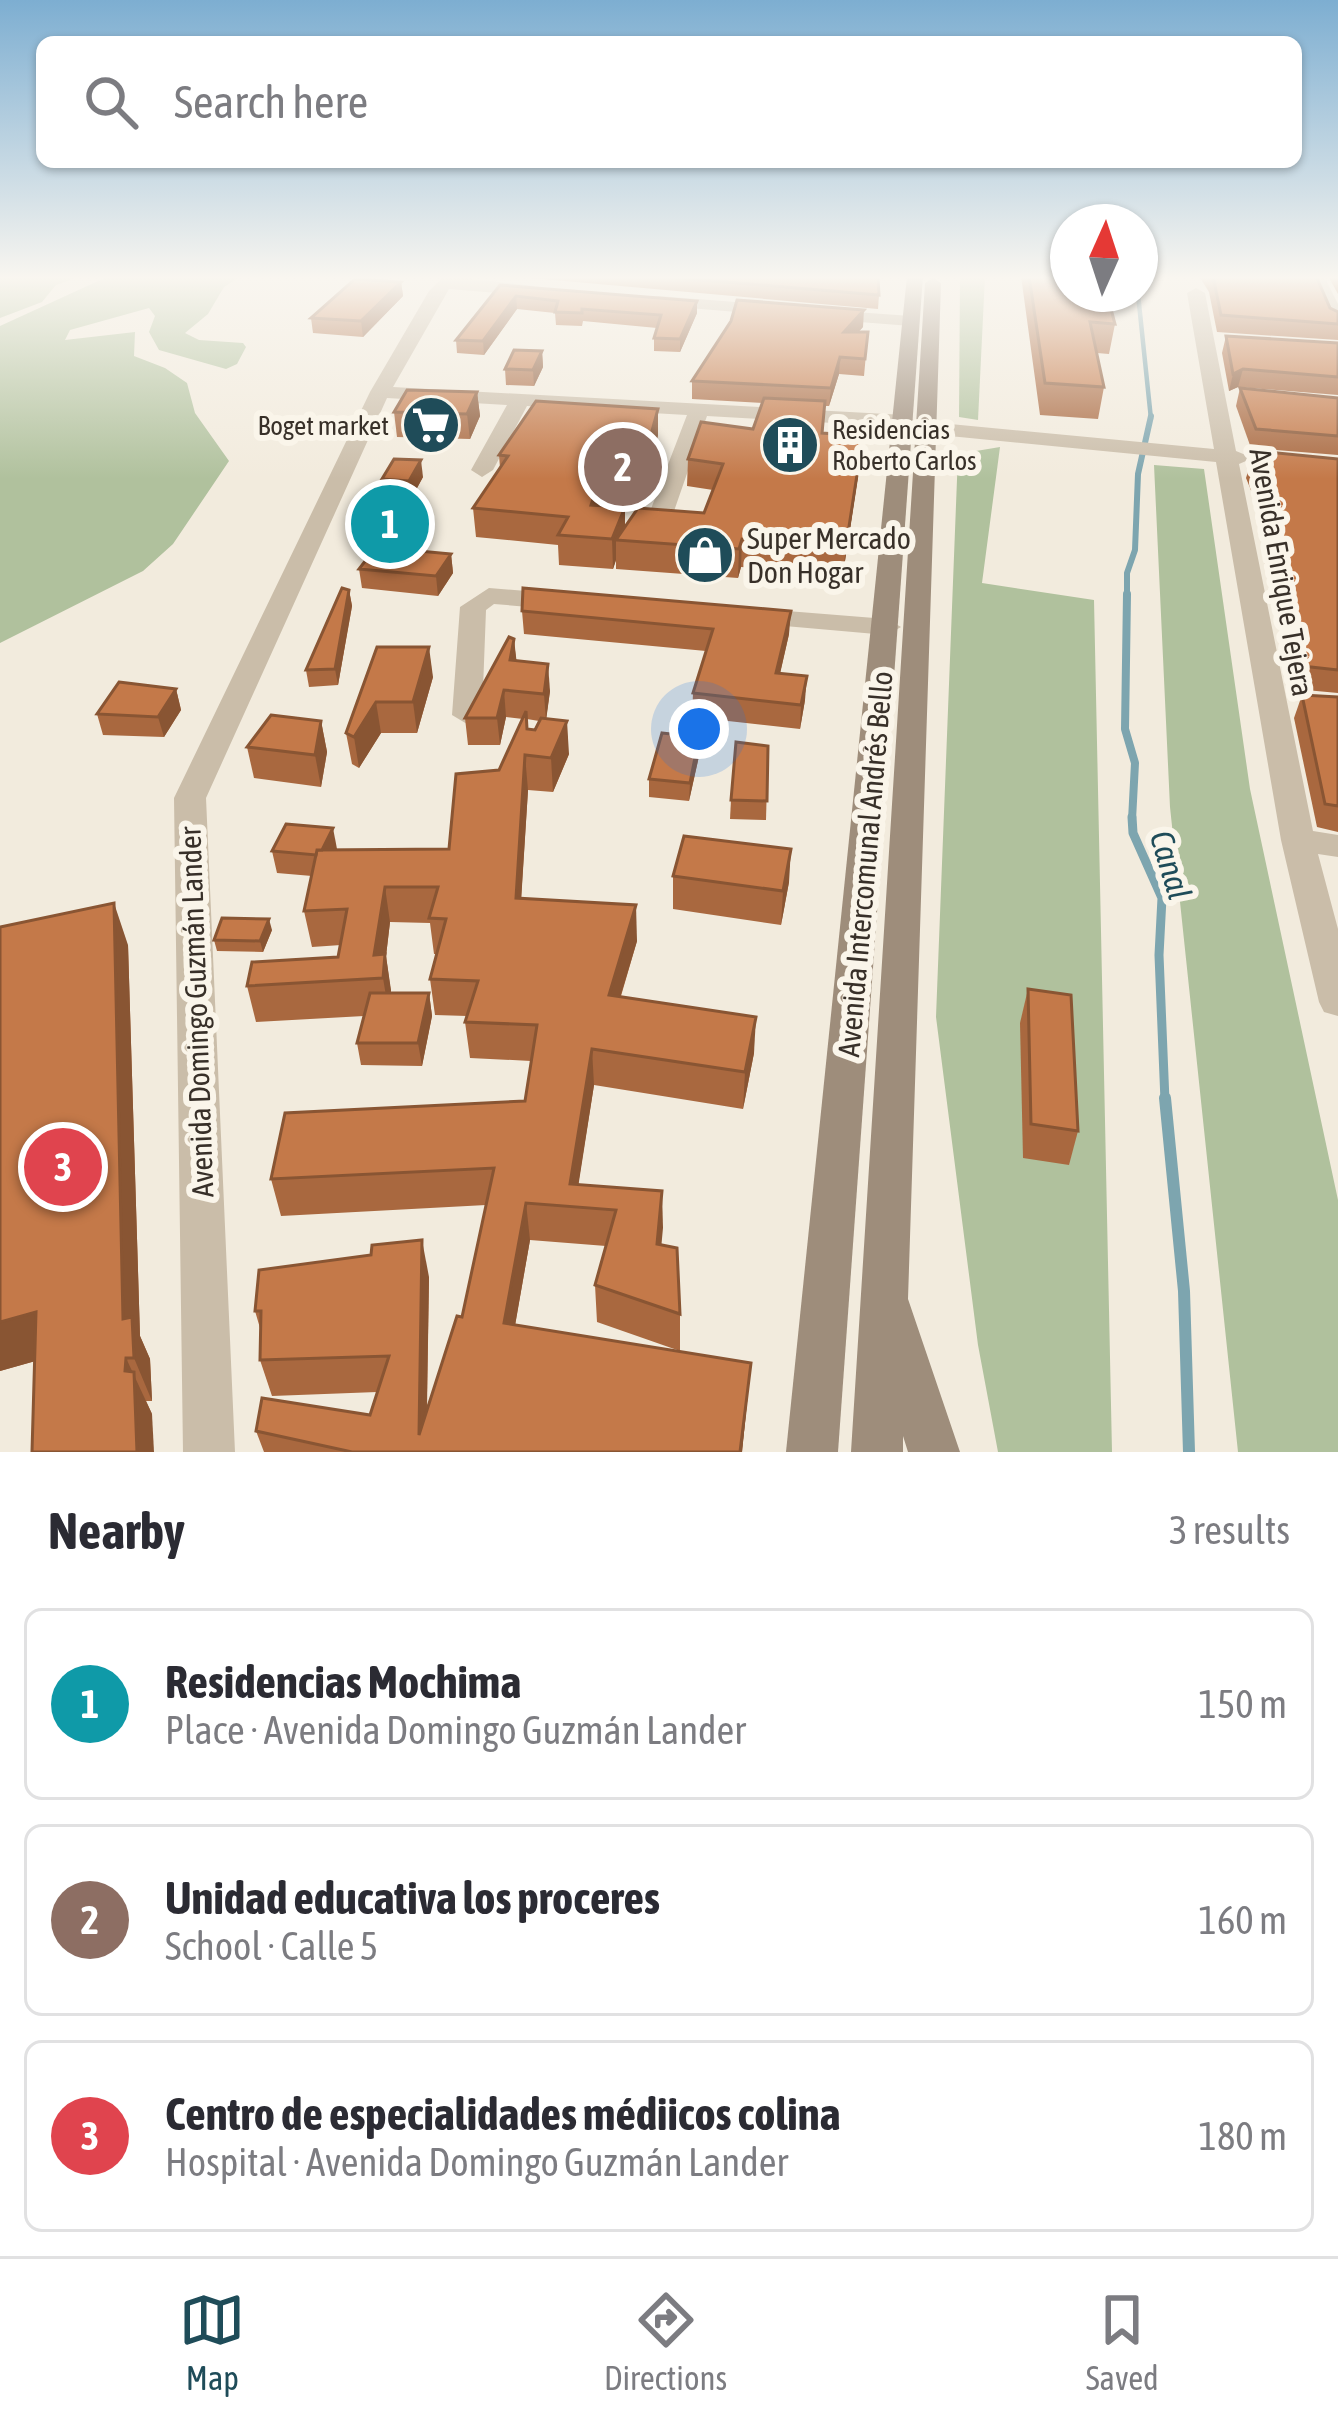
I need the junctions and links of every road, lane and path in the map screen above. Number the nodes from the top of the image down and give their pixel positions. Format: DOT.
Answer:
graph roads {
  1 [pos="410,344"];
  2 [pos="912,344"];
  3 [pos="926,344"];
  4 [pos="1214,344"];
  5 [pos="380,392"];
  6 [pos="520,400"];
  7 [pos="699,410"];
  8 [pos="917,424"];
  9 [pos="1228,457"];
  10 [pos="1272,461"];
  11 [pos="482,470"];
  12 [pos="661,514"];
  13 [pos="593,604"];
  14 [pos="729,615"];
  15 [pos="886,627"];
  16 [pos="1272,699"];
  17 [pos="1306,703"];
  18 [pos="467,715"];
  19 [pos="1298,840"];
  20 [pos="1338,847"];
  21 [pos="1338,1002"];
  22 [pos="885,1293"];
  23 [pos="209,1452"];
  24 [pos="812,1452"];
  25 [pos="877,1452"];
  26 [pos="934,1452"];
  1 -- 5 [label="street, Avenida Domingo Guzmán Lander"];
  2 -- 8 [label="main road, Avenida Intercomunal Andrés Bello"];
  3 -- 8 [label="main road, Avenida Intercomunal Andrés Bello"];
  4 -- 9 [label="street, Avenida Enrique Tejera"];
  5 -- 6 [label="street"];
  5 -- 23 [label="street, Avenida Domingo Guzmán Lander"];
  6 -- 7 [label="street"];
  6 -- 11 [label="street"];
  7 -- 8 [label="street"];
  7 -- 12 [label="street"];
  8 -- 9 [label="street"];
  8 -- 15 [label="main road, Avenida Intercomunal Andrés Bello"];
  8 -- 22 [label="main road, Avenida Intercomunal Andrés Bello"];
  9 -- 10 [label="street"];
  9 -- 16 [label="street, Avenida Enrique Tejera"];
  13 -- 18 [label="street"];
  14 -- 15 [label="street"];
  15 -- 24 [label="main road, Avenida Intercomunal Andrés Bello"];
  16 -- 17 [label="street"];
  16 -- 19 [label="street, Avenida Enrique Tejera"];
  19 -- 20 [label="street"];
  19 -- 21 [label="street, Avenida Enrique Tejera"];
  22 -- 25 [label="main road, Avenida Intercomunal Andrés Bello"];
  22 -- 26 [label="main road"];
}
